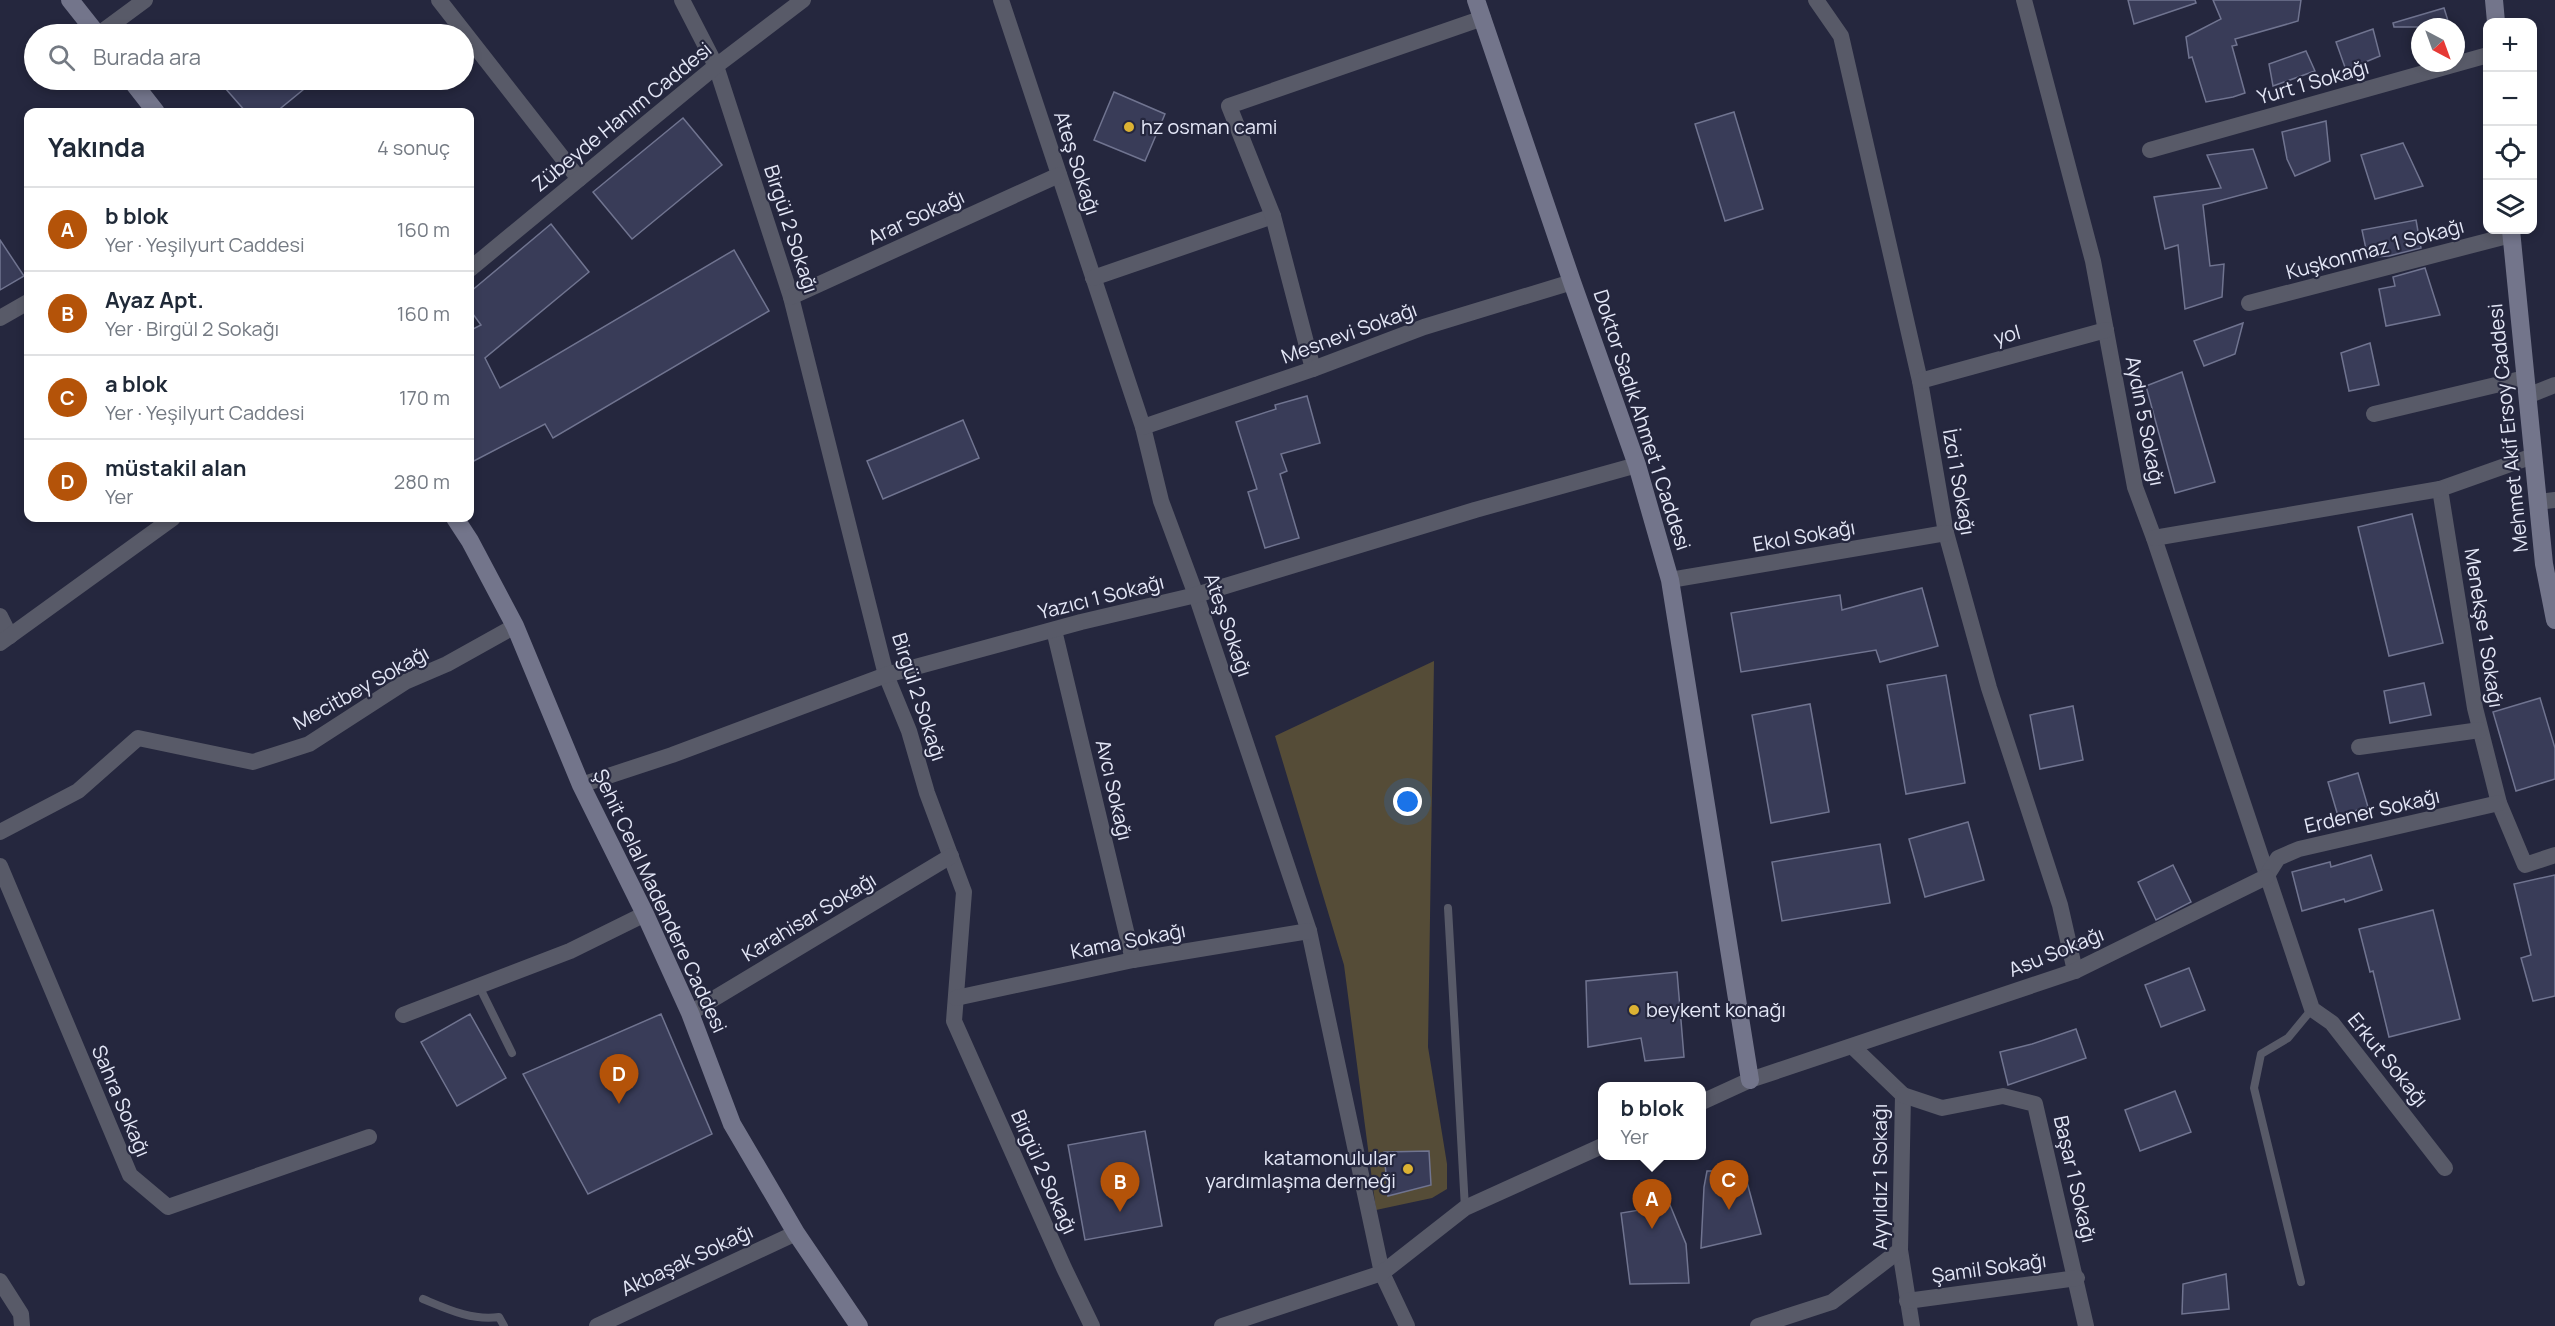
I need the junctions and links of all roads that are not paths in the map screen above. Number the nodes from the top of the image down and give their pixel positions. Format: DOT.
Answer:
graph roads {
  1 [pos="70,0"];
  2 [pos="145,0"];
  3 [pos="439,0"];
  4 [pos="682,0"];
  5 [pos="803,0"];
  6 [pos="1001,0"];
  7 [pos="1476,0"];
  8 [pos="1816,0"];
  9 [pos="2024,0"];
  10 [pos="2494,0"];
  11 [pos="1483,18"];
  12 [pos="2496,18"];
  13 [pos="90,24"];
  14 [pos="112,24"];
  15 [pos="458,24"];
  16 [pos="474,45"];
  17 [pos="2483,56"];
  18 [pos="717,66"];
  19 [pos="139,90"];
  20 [pos="153,108"];
  21 [pos="2150,150"];
  22 [pos="1059,175"];
  23 [pos="579,179"];
  24 [pos="1273,216"];
  25 [pos="2504,234"];
  26 [pos="2511,234"];
  27 [pos="474,266"];
  28 [pos="1093,278"];
  29 [pos="1572,282"];
  30 [pos="791,297"];
  31 [pos="2249,303"];
  32 [pos="24,304"];
  33 [pos="0,318"];
  34 [pos="2106,330"];
  35 [pos="1313,369"];
  36 [pos="1920,381"];
  37 [pos="2555,385"];
  38 [pos="2526,387"];
  39 [pos="2374,414"];
  40 [pos="1143,427"];
  41 [pos="2533,456"];
  42 [pos="1637,465"];
  43 [pos="2440,489"];
  44 [pos="2546,501"];
  45 [pos="167,522"];
  46 [pos="457,522"];
  47 [pos="1946,533"];
  48 [pos="2154,538"];
  49 [pos="1670,580"];
  50 [pos="1196,596"];
  51 [pos="0,616"];
  52 [pos="2555,620"];
  53 [pos="515,626"];
  54 [pos="1054,630"];
  55 [pos="5,639"];
  56 [pos="886,675"];
  57 [pos="2480,730"];
  58 [pos="2358,747"];
  59 [pos="581,785"];
  60 [pos="2499,803"];
  61 [pos="0,832"];
  62 [pos="2555,855"];
  63 [pos="951,856"];
  64 [pos="0,867"];
  65 [pos="2266,877"];
  66 [pos="1448,908"];
  67 [pos="645,914"];
  68 [pos="1309,931"];
  69 [pos="1133,960"];
  70 [pos="2075,971"];
  71 [pos="479,986"];
  72 [pos="956,998"];
  73 [pos="2312,1010"];
  74 [pos="690,1013"];
  75 [pos="403,1015"];
  76 [pos="1853,1047"];
  77 [pos="512,1053"];
  78 [pos="1750,1080"];
  79 [pos="1903,1095"];
  80 [pos="1706,1100"];
  81 [pos="369,1137"];
  82 [pos="1598,1148"];
  83 [pos="2445,1168"];
  84 [pos="1465,1208"];
  85 [pos="796,1233"];
  86 [pos="1900,1250"];
  87 [pos="1382,1272"];
  88 [pos="2077,1278"];
  89 [pos="0,1281"];
  90 [pos="2301,1282"];
  91 [pos="423,1299"];
  92 [pos="1908,1301"];
  93 [pos="22,1326"];
  94 [pos="504,1326"];
  95 [pos="597,1326"];
  96 [pos="859,1326"];
  97 [pos="1092,1326"];
  98 [pos="1222,1326"];
  99 [pos="1407,1326"];
  100 [pos="1758,1326"];
  101 [pos="1912,1326"];
  102 [pos="2086,1326"];
  1 -- 13 [label="street"];
  2 -- 14 [label="street"];
  3 -- 15 [label="street"];
  4 -- 18 [label="street, Birgül 2 Sokağı"];
  5 -- 18 [label="street, Zübeyde Hanım Caddesi"];
  6 -- 22 [label="street, Ateş Sokağı"];
  7 -- 11 [label="street, Doktor Sadık Ahmet 1 Caddesi"];
  8 -- 36 [label="street, İzci 1 Sokağı"];
  9 -- 34 [label="street, Aydın 5 Sokağı"];
  10 -- 12 [label="street"];
  11 -- 24 [label="street"];
  11 -- 29 [label="street, Doktor Sadık Ahmet 1 Caddesi"];
  16 -- 23 [label="street"];
  17 -- 21 [label="street, Yurt 1 Sokağı"];
  18 -- 23 [label="street, Zübeyde Hanım Caddesi"];
  18 -- 30 [label="street, Birgül 2 Sokağı"];
  19 -- 20 [label="street"];
  22 -- 28 [label="street, Ateş Sokağı"];
  22 -- 30 [label="street, Arar Sokağı"];
  23 -- 27 [label="street, Zübeyde Hanım Caddesi"];
  24 -- 28 [label="street"];
  24 -- 35 [label="street"];
  25 -- 31 [label="street, Kuşkonmaz 1 Sokağı"];
  26 -- 38 [label="street, Mehmet Akif Ersoy Caddesi"];
  28 -- 40 [label="street, Ateş Sokağı"];
  29 -- 35 [label="street, Mesnevi Sokağı"];
  29 -- 42 [label="street, Doktor Sadık Ahmet 1 Caddesi"];
  30 -- 56 [label="street, Birgül 2 Sokağı"];
  32 -- 33 [label="street"];
  34 -- 36 [label="street, yol"];
  34 -- 48 [label="street, Aydın 5 Sokağı"];
  35 -- 40 [label="street, Mesnevi Sokağı"];
  36 -- 47 [label="street, İzci 1 Sokağı"];
  37 -- 38 [label="street"];
  38 -- 39 [label="street"];
  38 -- 41 [label="street, Mehmet Akif Ersoy Caddesi"];
  40 -- 50 [label="street, Ateş Sokağı"];
  41 -- 43 [label="street"];
  41 -- 44 [label="street, Mehmet Akif Ersoy Caddesi"];
  42 -- 49 [label="street, Doktor Sadık Ahmet 1 Caddesi"];
  42 -- 50 [label="street, Yazıcı 1 Sokağı"];
  43 -- 48 [label="street"];
  43 -- 57 [label="street, Menekşe 1 Sokağı"];
  44 -- 52 [label="street, Mehmet Akif Ersoy Caddesi"];
  45 -- 55 [label="street"];
  46 -- 53 [label="street, Şehit Celal Madendere Caddesi"];
  47 -- 49 [label="street, Ekol Sokağı"];
  47 -- 70 [label="street, İzci 1 Sokağı"];
  48 -- 65 [label="street, Aydın 5 Sokağı"];
  49 -- 78 [label="street, Doktor Sadık Ahmet 1 Caddesi"];
  50 -- 54 [label="street, Yazıcı 1 Sokağı"];
  50 -- 68 [label="street, Ateş Sokağı"];
  51 -- 55 [label="street"];
  53 -- 59 [label="street, Şehit Celal Madendere Caddesi"];
  53 -- 61 [label="street, Mecitbey Sokağı"];
  54 -- 56 [label="street, Yazıcı 1 Sokağı"];
  54 -- 69 [label="street, Avcı Sokağı"];
  56 -- 59 [label="street, Yazıcı 1 Sokağı"];
  56 -- 63 [label="street, Birgül 2 Sokağı"];
  57 -- 58 [label="street"];
  57 -- 60 [label="street, Menekşe 1 Sokağı"];
  59 -- 67 [label="street, Şehit Celal Madendere Caddesi"];
  60 -- 62 [label="street, Menekşe 1 Sokağı"];
  60 -- 65 [label="street, Erdener Sokağı"];
  63 -- 72 [label="street, Birgül 2 Sokağı"];
  63 -- 74 [label="street, Karahisar Sokağı"];
  64 -- 81 [label="street, Sahra Sokağı"];
  65 -- 70 [label="street, Asu Sokağı"];
  65 -- 73 [label="street"];
  66 -- 84 [label="lane"];
  67 -- 71 [label="street"];
  67 -- 74 [label="street, Şehit Celal Madendere Caddesi"];
  68 -- 69 [label="street, Kama Sokağı"];
  68 -- 87 [label="street, Ateş Sokağı"];
  69 -- 72 [label="street, Kama Sokağı"];
  70 -- 76 [label="street, Asu Sokağı"];
  71 -- 75 [label="street"];
  71 -- 77 [label="lane"];
  72 -- 97 [label="street, Birgül 2 Sokağı"];
  73 -- 83 [label="street, Erkut Sokağı"];
  73 -- 90 [label="lane"];
  74 -- 85 [label="street, Şehit Celal Madendere Caddesi"];
  76 -- 78 [label="street, Asu Sokağı"];
  76 -- 79 [label="street, Ayyıldız 1 Sokağı"];
  78 -- 80 [label="street, Asu Sokağı"];
  79 -- 86 [label="street, Ayyıldız 1 Sokağı"];
  79 -- 88 [label="street, Başar 1 Sokağı"];
  82 -- 84 [label="street"];
  84 -- 87 [label="street"];
  85 -- 95 [label="street, Akbaşak Sokağı"];
  85 -- 96 [label="street, Şehit Celal Madendere Caddesi"];
  86 -- 92 [label="street, Ayyıldız 1 Sokağı"];
  86 -- 100 [label="street"];
  87 -- 98 [label="street"];
  87 -- 99 [label="street, Ateş Sokağı"];
  88 -- 92 [label="street, Şamil Sokağı"];
  88 -- 102 [label="street, Başar 1 Sokağı"];
  89 -- 93 [label="street"];
  91 -- 94 [label="lane"];
  92 -- 101 [label="street, Ayyıldız 1 Sokağı"];
}
